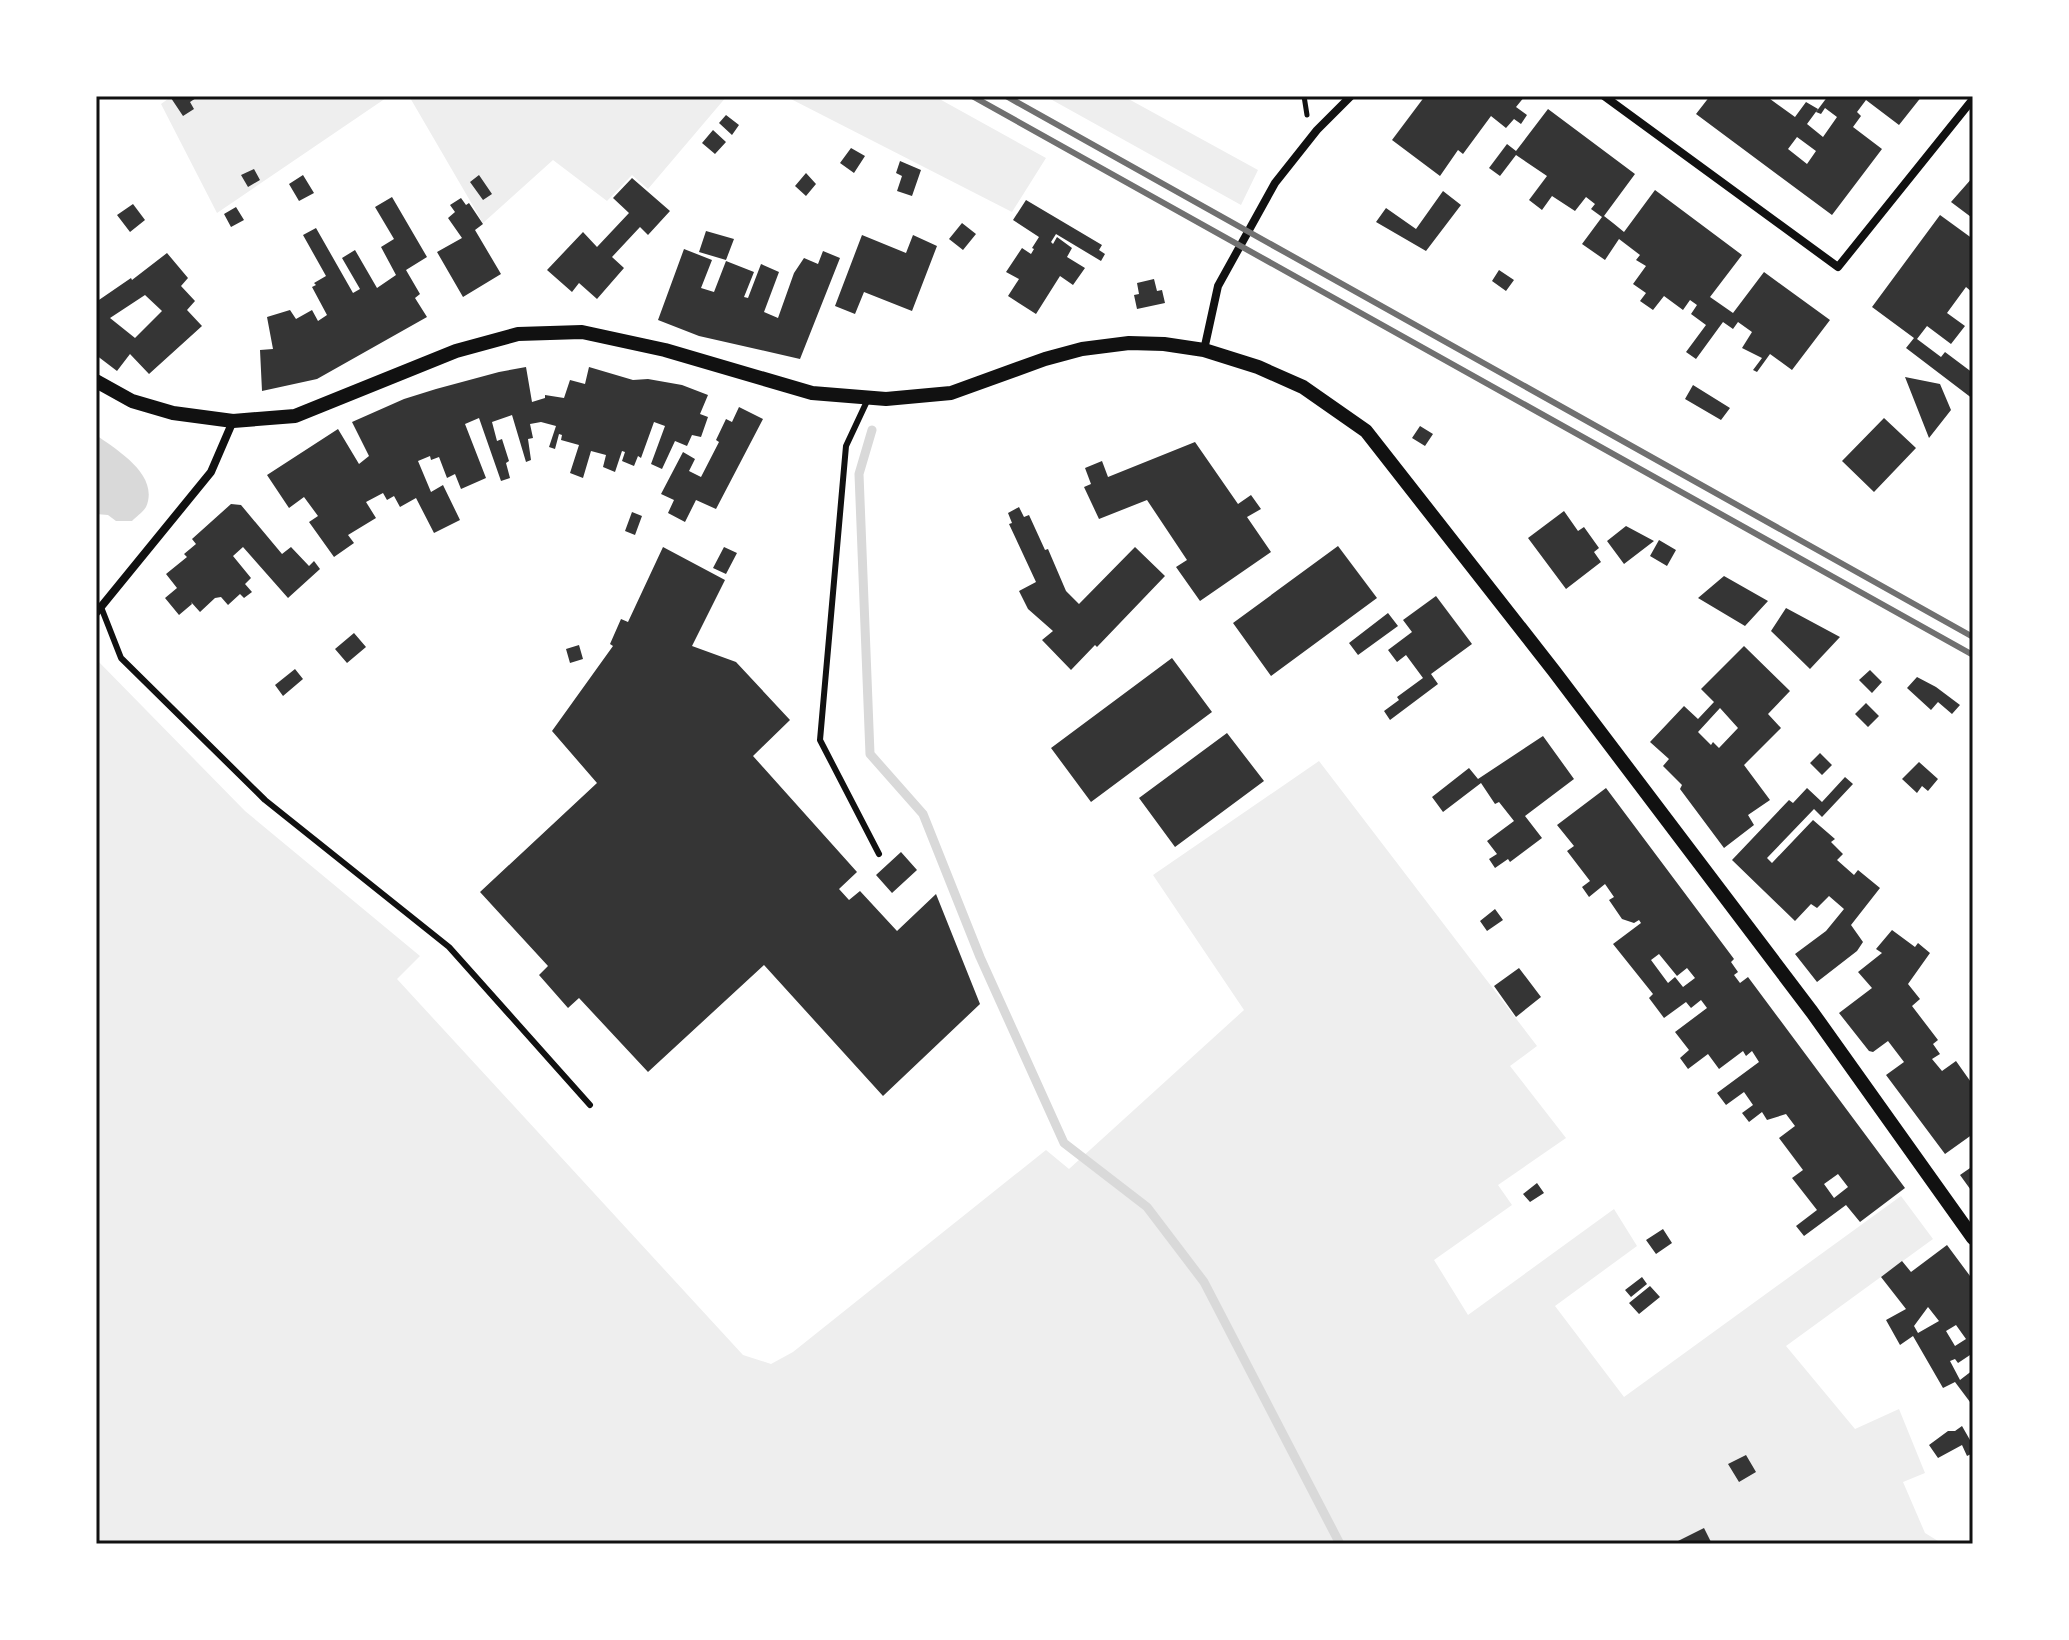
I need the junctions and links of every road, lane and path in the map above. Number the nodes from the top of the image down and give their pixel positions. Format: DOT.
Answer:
graph roads {
  1 [pos="1351,96"];
  2 [pos="1604,96"];
  3 [pos="1973,99"];
  4 [pos="1204,350"];
  5 [pos="96,381"];
  6 [pos="868,398"];
  7 [pos="233,421"];
  8 [pos="99,610"];
  9 [pos="879,854"];
  10 [pos="590,1105"];
  11 [pos="1973,1238"];
  1 -- 4 [label="street"];
  2 -- 3 [label="street"];
  4 -- 6 [label="street"];
  4 -- 11 [label="street"];
  5 -- 7 [label="street"];
  6 -- 7 [label="street"];
  6 -- 9 [label="lane"];
  7 -- 8 [label="street"];
  8 -- 10 [label="lane"];
}
